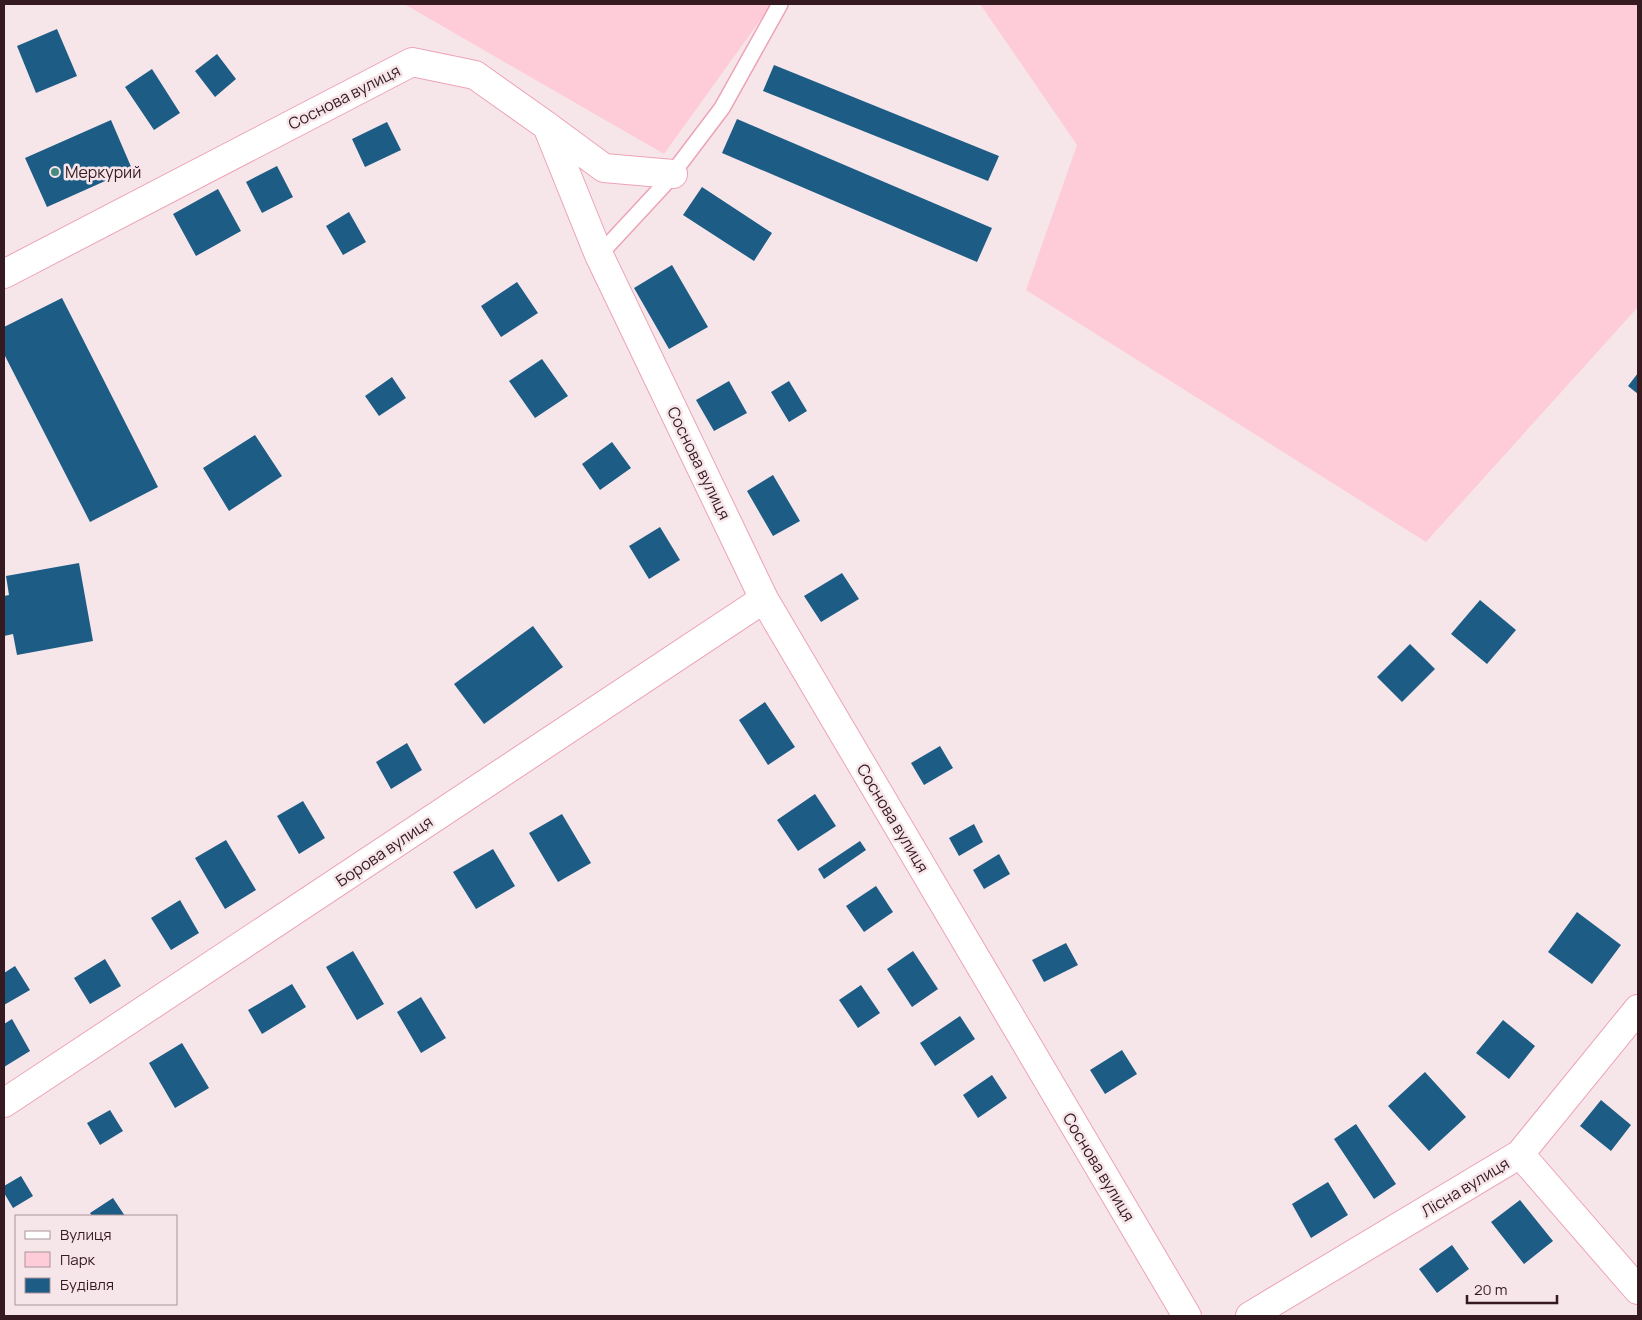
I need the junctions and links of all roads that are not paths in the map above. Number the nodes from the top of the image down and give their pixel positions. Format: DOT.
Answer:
graph roads {
  1 [pos="780,4"];
  2 [pos="547,126"];
  3 [pos="673,174"];
  4 [pos="599,255"];
  5 [pos="4,274"];
  6 [pos="764,599"];
  7 [pos="1638,1009"];
  8 [pos="4,1103"];
  9 [pos="1520,1154"];
  10 [pos="1638,1290"];
  11 [pos="1187,1316"];
  12 [pos="1250,1316"];
  1 -- 3 [label="lane"];
  2 -- 3 [label="street"];
  2 -- 4 [label="street, Соснова вулиця"];
  2 -- 5 [label="street, Соснова вулиця"];
  3 -- 4 [label="lane"];
  4 -- 6 [label="street, Соснова вулиця"];
  6 -- 8 [label="street, Борова вулиця"];
  6 -- 11 [label="street, Соснова вулиця"];
  7 -- 9 [label="street, Лісна вулиця"];
  9 -- 10 [label="street"];
  9 -- 12 [label="street, Лісна вулиця"];
}
